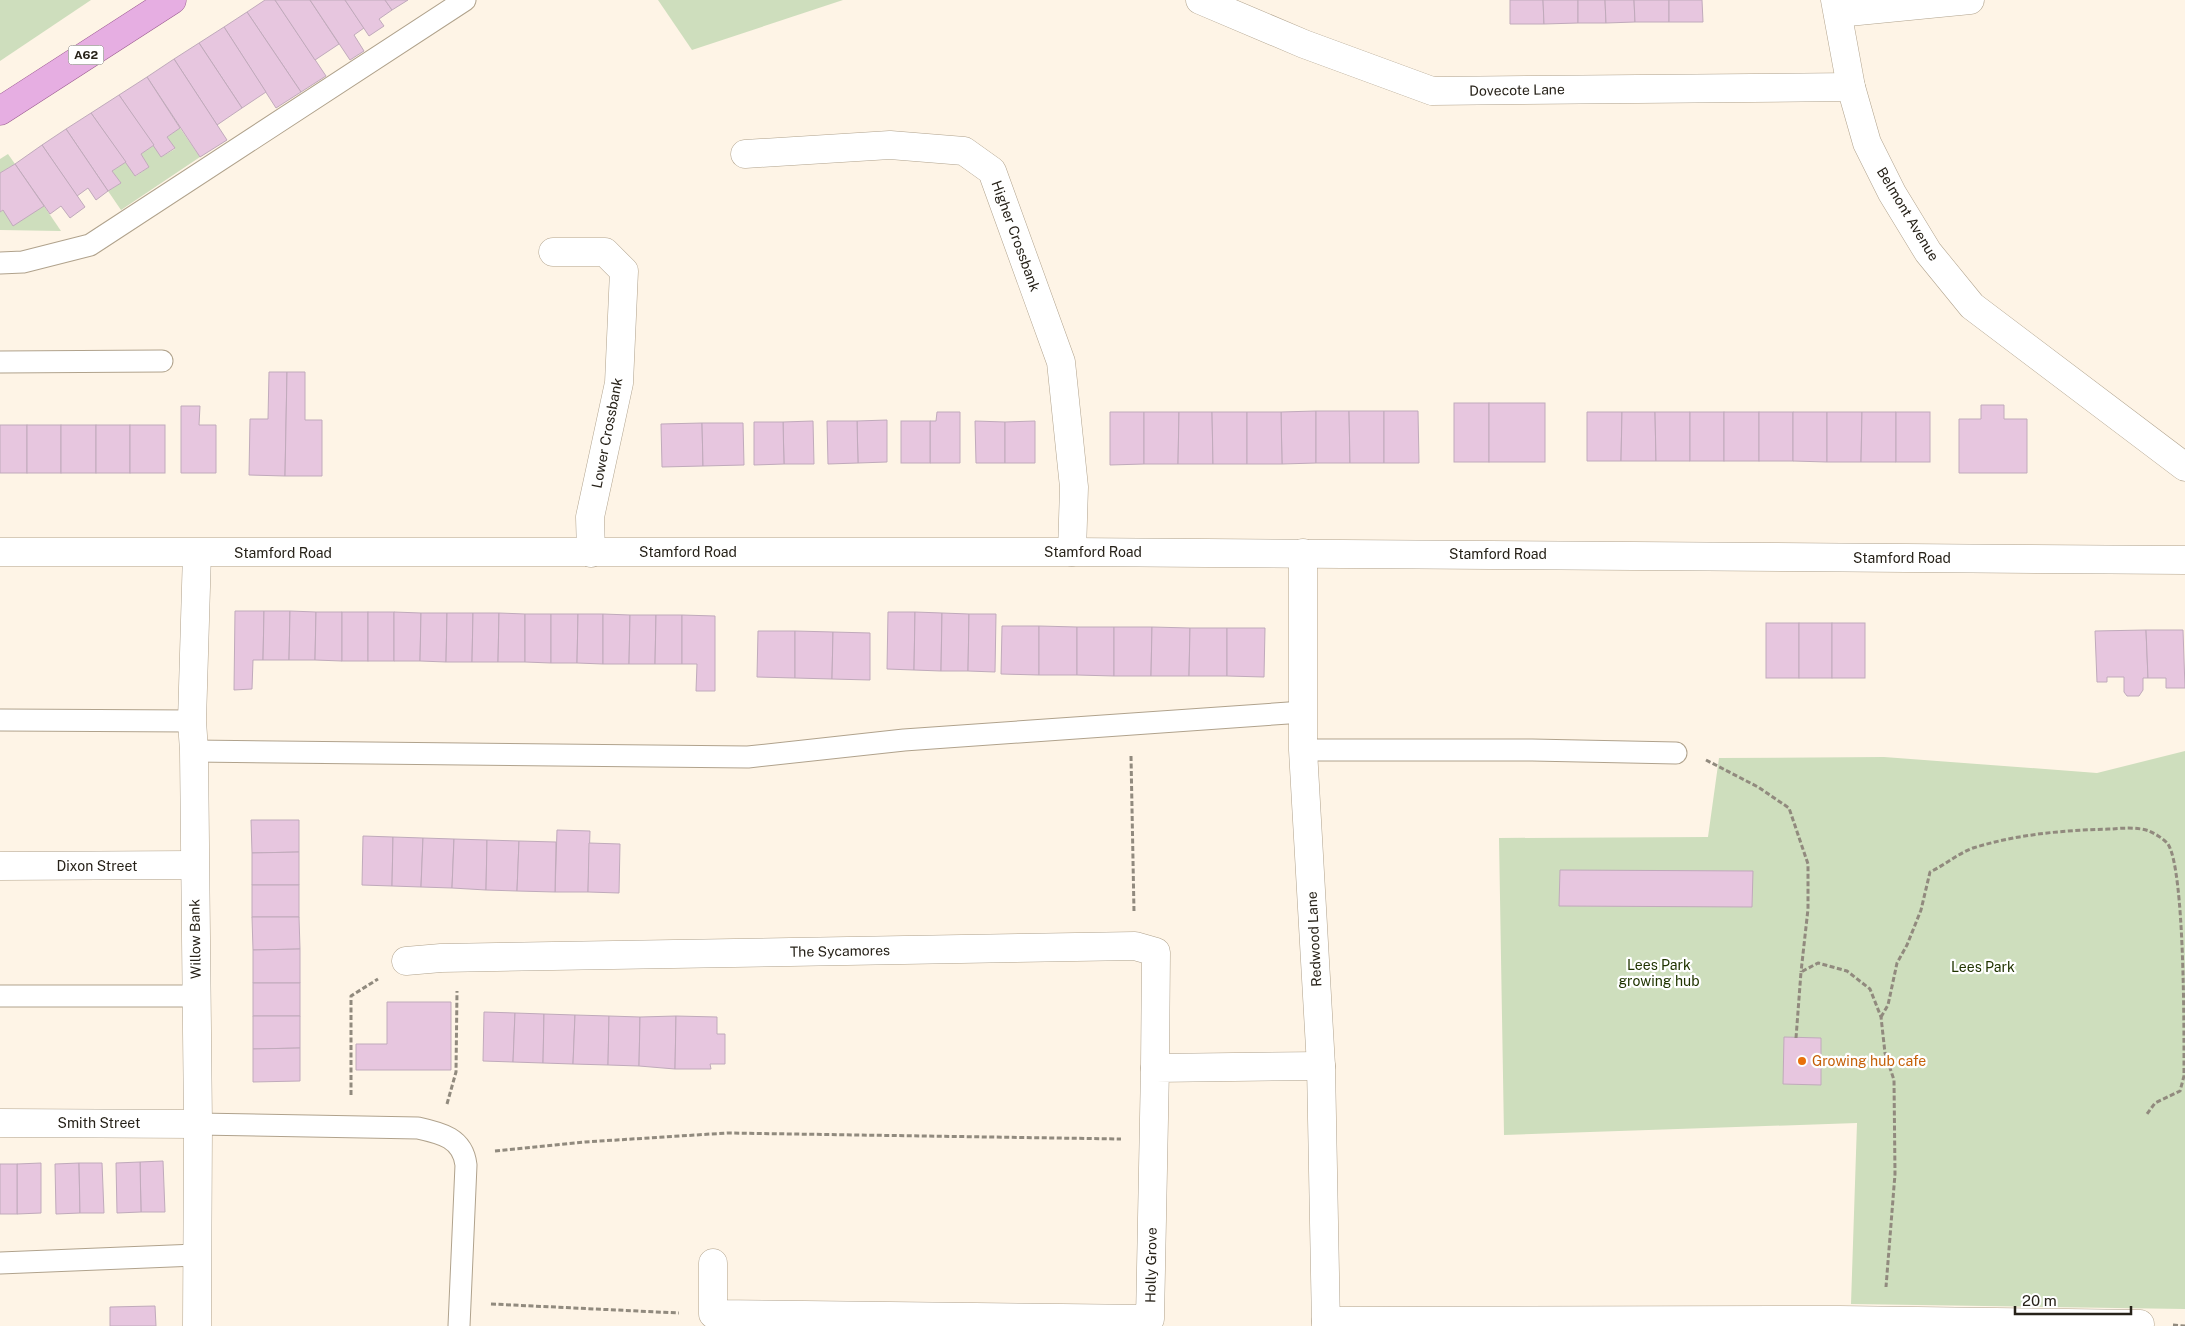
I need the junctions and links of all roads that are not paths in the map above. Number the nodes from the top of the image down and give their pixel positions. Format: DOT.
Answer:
graph roads {
  1 [pos="172,0"];
  2 [pos="465,0"];
  3 [pos="1200,0"];
  4 [pos="1970,0"];
  5 [pos="1837,7"];
  6 [pos="1851,87"];
  7 [pos="0,111"];
  8 [pos="745,154"];
  9 [pos="553,252"];
  10 [pos="0,263"];
  11 [pos="162,361"];
  12 [pos="0,362"];
  13 [pos="2185,467"];
  14 [pos="0,552"];
  15 [pos="591,552"];
  16 [pos="1072,552"];
  17 [pos="197,553"];
  18 [pos="1303,553"];
  19 [pos="2185,560"];
  20 [pos="1303,712"];
  21 [pos="0,720"];
  22 [pos="192,721"];
  23 [pos="1303,750"];
  24 [pos="194,751"];
  25 [pos="1676,753"];
  26 [pos="194,865"];
  27 [pos="0,866"];
  28 [pos="406,961"];
  29 [pos="0,996"];
  30 [pos="196,996"];
  31 [pos="1321,1066"];
  32 [pos="1155,1068"];
  33 [pos="0,1123"];
  34 [pos="198,1124"];
  35 [pos="196,1255"];
  36 [pos="0,1263"];
  37 [pos="713,1263"];
  38 [pos="1326,1323"];
  39 [pos="1708,1323"];
  40 [pos="2140,1324"];
  41 [pos="197,1326"];
  42 [pos="459,1326"];
  1 -- 7 [label="main road, A62"];
  2 -- 10 [label="lane"];
  3 -- 6 [label="street, Dovecote Lane"];
  4 -- 5 [label="street"];
  5 -- 6 [label="street, Belmont Avenue"];
  6 -- 13 [label="street, Belmont Avenue"];
  8 -- 16 [label="street, Higher Crossbank"];
  9 -- 15 [label="street, Lower Crossbank"];
  11 -- 12 [label="lane"];
  14 -- 17 [label="street, Stamford Road"];
  15 -- 16 [label="street, Stamford Road"];
  15 -- 17 [label="street, Stamford Road"];
  16 -- 18 [label="street, Stamford Road"];
  17 -- 22 [label="street, Willow Bank"];
  18 -- 19 [label="street, Stamford Road"];
  18 -- 20 [label="street, Redwood Lane"];
  20 -- 23 [label="street, Redwood Lane"];
  20 -- 24 [label="lane"];
  21 -- 22 [label="lane"];
  22 -- 24 [label="street, Willow Bank"];
  23 -- 25 [label="lane"];
  23 -- 31 [label="street, Redwood Lane"];
  24 -- 26 [label="street, Willow Bank"];
  26 -- 27 [label="street, Dixon Street"];
  26 -- 30 [label="street, Willow Bank"];
  28 -- 32 [label="street, The Sycamores"];
  29 -- 30 [label="lane"];
  30 -- 34 [label="street, Willow Bank"];
  31 -- 32 [label="street"];
  31 -- 38 [label="street, Redwood Lane"];
  32 -- 37 [label="street, Holly Grove"];
  33 -- 34 [label="street, Smith Street"];
  34 -- 35 [label="street, Willow Bank"];
  34 -- 42 [label="lane"];
  35 -- 36 [label="lane"];
  35 -- 41 [label="street, Willow Bank"];
  38 -- 39 [label="street"];
  39 -- 40 [label="street"];
}
